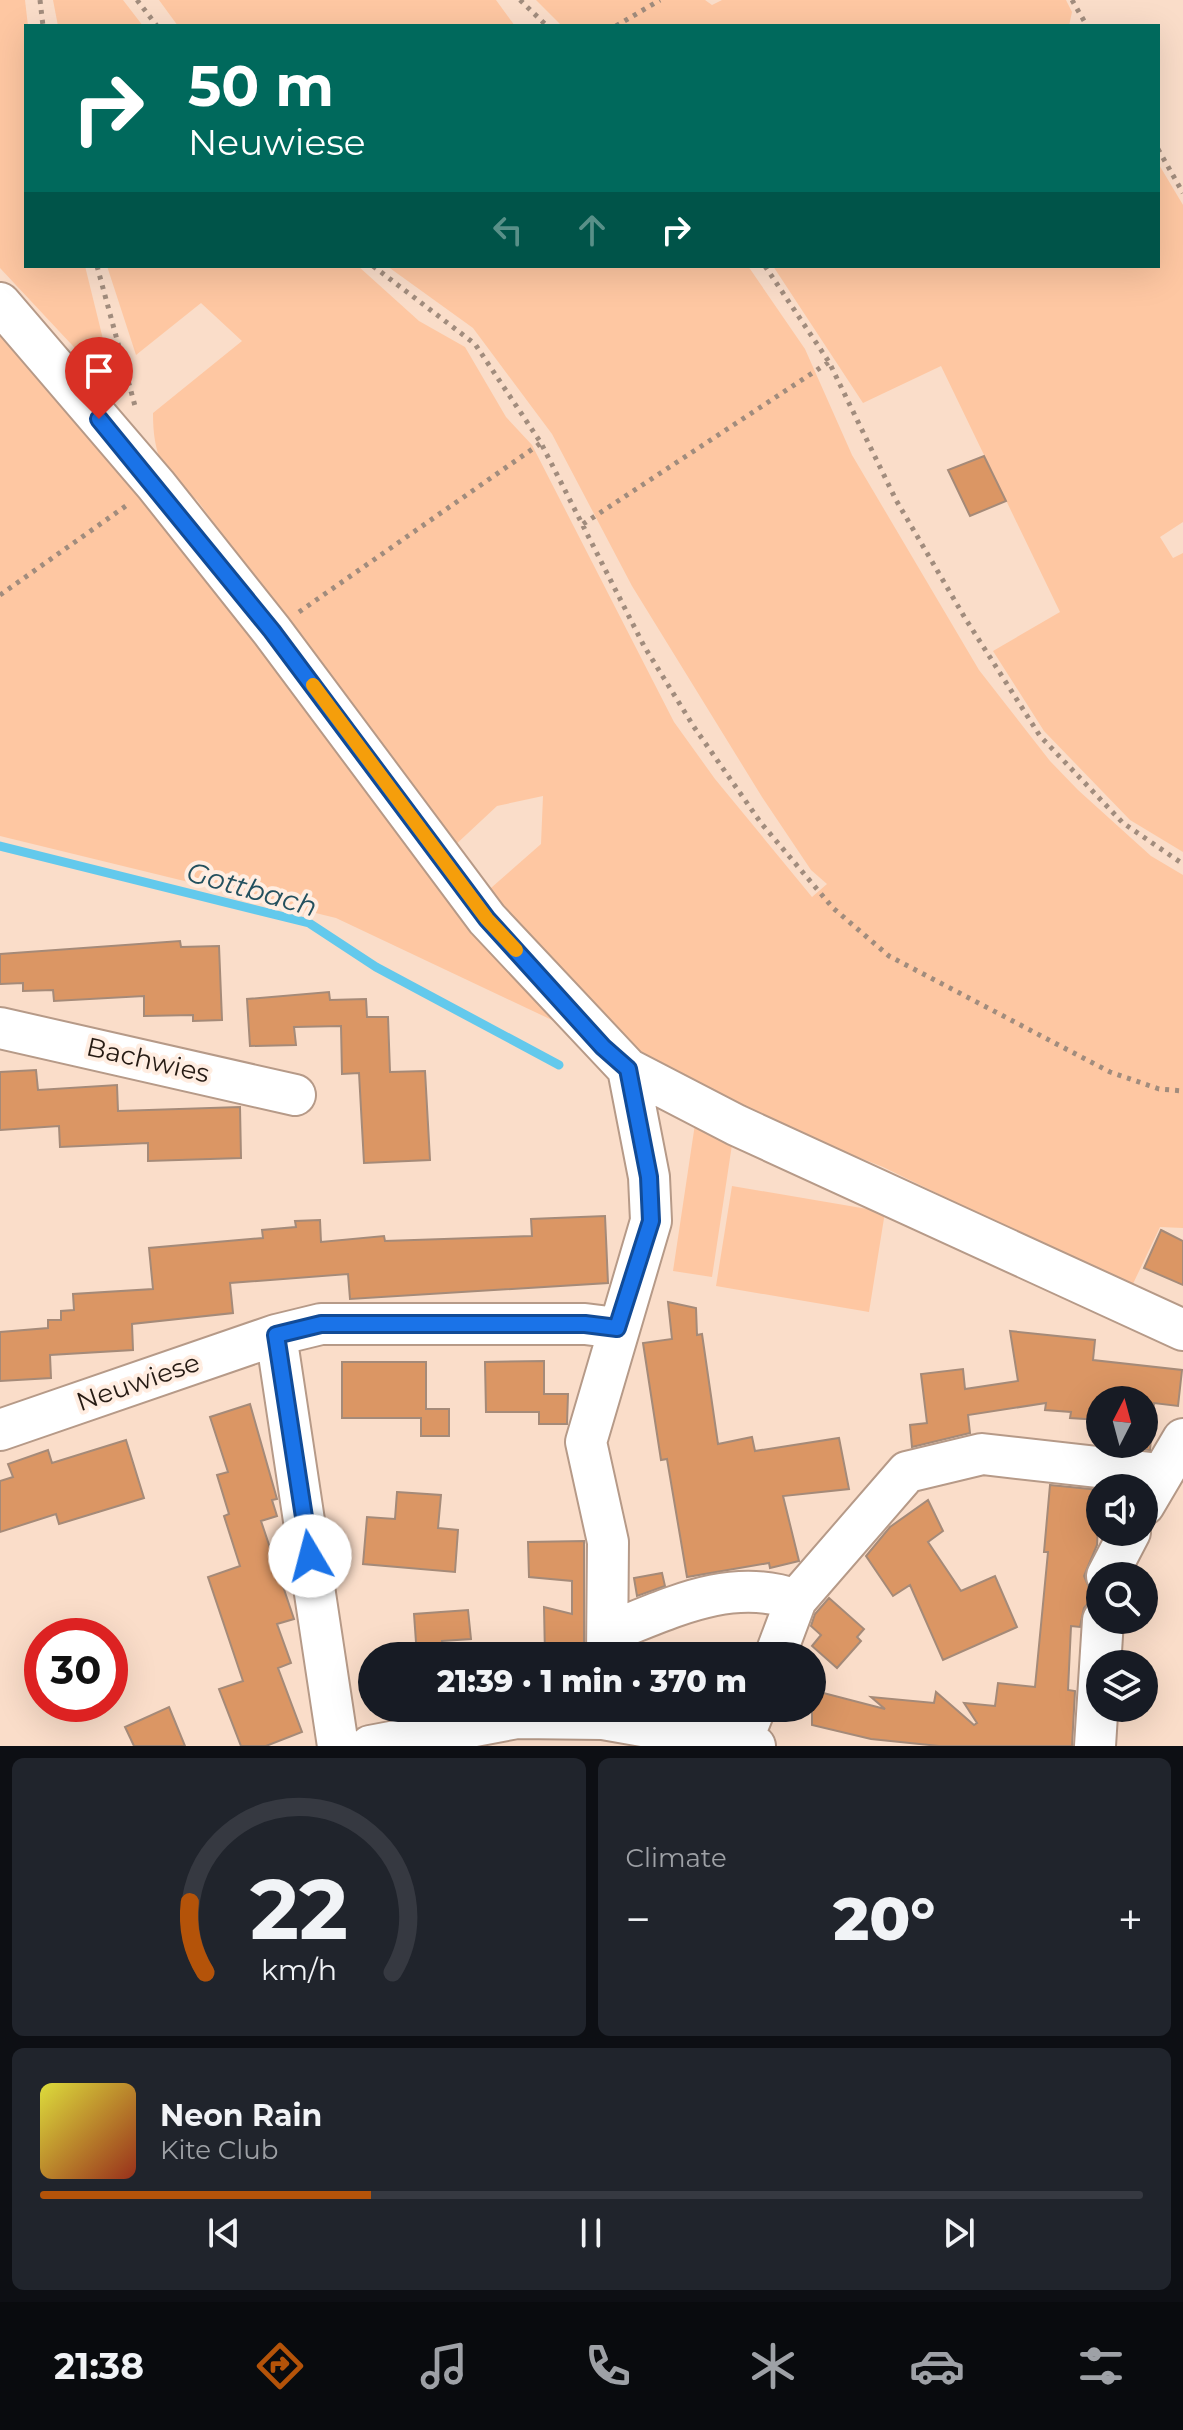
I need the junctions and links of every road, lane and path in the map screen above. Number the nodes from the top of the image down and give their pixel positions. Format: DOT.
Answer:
graph roads {
  1 [pos="40,0"];
  2 [pos="137,0"];
  3 [pos="520,0"];
  4 [pos="660,0"];
  5 [pos="1072,0"];
  6 [pos="43,24"];
  7 [pos="155,24"];
  8 [pos="545,24"];
  9 [pos="619,24"];
  10 [pos="1086,24"];
  11 [pos="1160,153"];
  12 [pos="1183,193"];
  13 [pos="98,268"];
  14 [pos="376,268"];
  15 [pos="766,268"];
  16 [pos="0,303"];
  17 [pos="829,362"];
  18 [pos="136,412"];
  19 [pos="541,443"];
  20 [pos="156,485"];
  21 [pos="583,524"];
  22 [pos="0,595"];
  23 [pos="272,631"];
  24 [pos="1183,864"];
  25 [pos="0,1028"];
  26 [pos="628,1069"];
  27 [pos="1183,1091"];
  28 [pos="295,1095"];
  29 [pos="601,1326"];
  30 [pos="1183,1330"];
  31 [pos="276,1335"];
  32 [pos="0,1430"];
  33 [pos="1183,1439"];
  34 [pos="1086,1475"];
  35 [pos="1158,1479"];
  36 [pos="796,1600"];
  37 [pos="1102,1634"];
  38 [pos="608,1642"];
  39 [pos="612,1642"];
  40 [pos="780,1642"];
  41 [pos="496,1722"];
  42 [pos="669,1722"];
  43 [pos="751,1732"];
  44 [pos="338,1746"];
  45 [pos="370,1746"];
  46 [pos="1095,1746"];
  1 -- 6 [label="path"];
  2 -- 7 [label="path"];
  3 -- 8 [label="path"];
  4 -- 9 [label="path"];
  5 -- 10 [label="path"];
  11 -- 12 [label="path"];
  13 -- 18 [label="path"];
  14 -- 19 [label="path"];
  15 -- 17 [label="path"];
  16 -- 20 [label="street"];
  17 -- 21 [label="path"];
  17 -- 24 [label="path"];
  19 -- 21 [label="path"];
  19 -- 23 [label="path"];
  20 -- 22 [label="path"];
  20 -- 23 [label="street"];
  21 -- 27 [label="path"];
  23 -- 26 [label="street"];
  25 -- 28 [label="street, Bachwies"];
  26 -- 29 [label="street"];
  26 -- 30 [label="street"];
  29 -- 31 [label="street, Neuwiese"];
  29 -- 38 [label="street"];
  31 -- 32 [label="street, Neuwiese"];
  31 -- 44 [label="street"];
  33 -- 35 [label="street"];
  34 -- 36 [label="street"];
  36 -- 39 [label="street"];
  36 -- 40 [label="street"];
  37 -- 46 [label="street"];
  41 -- 45 [label="street"];
  42 -- 43 [label="street"];
}
